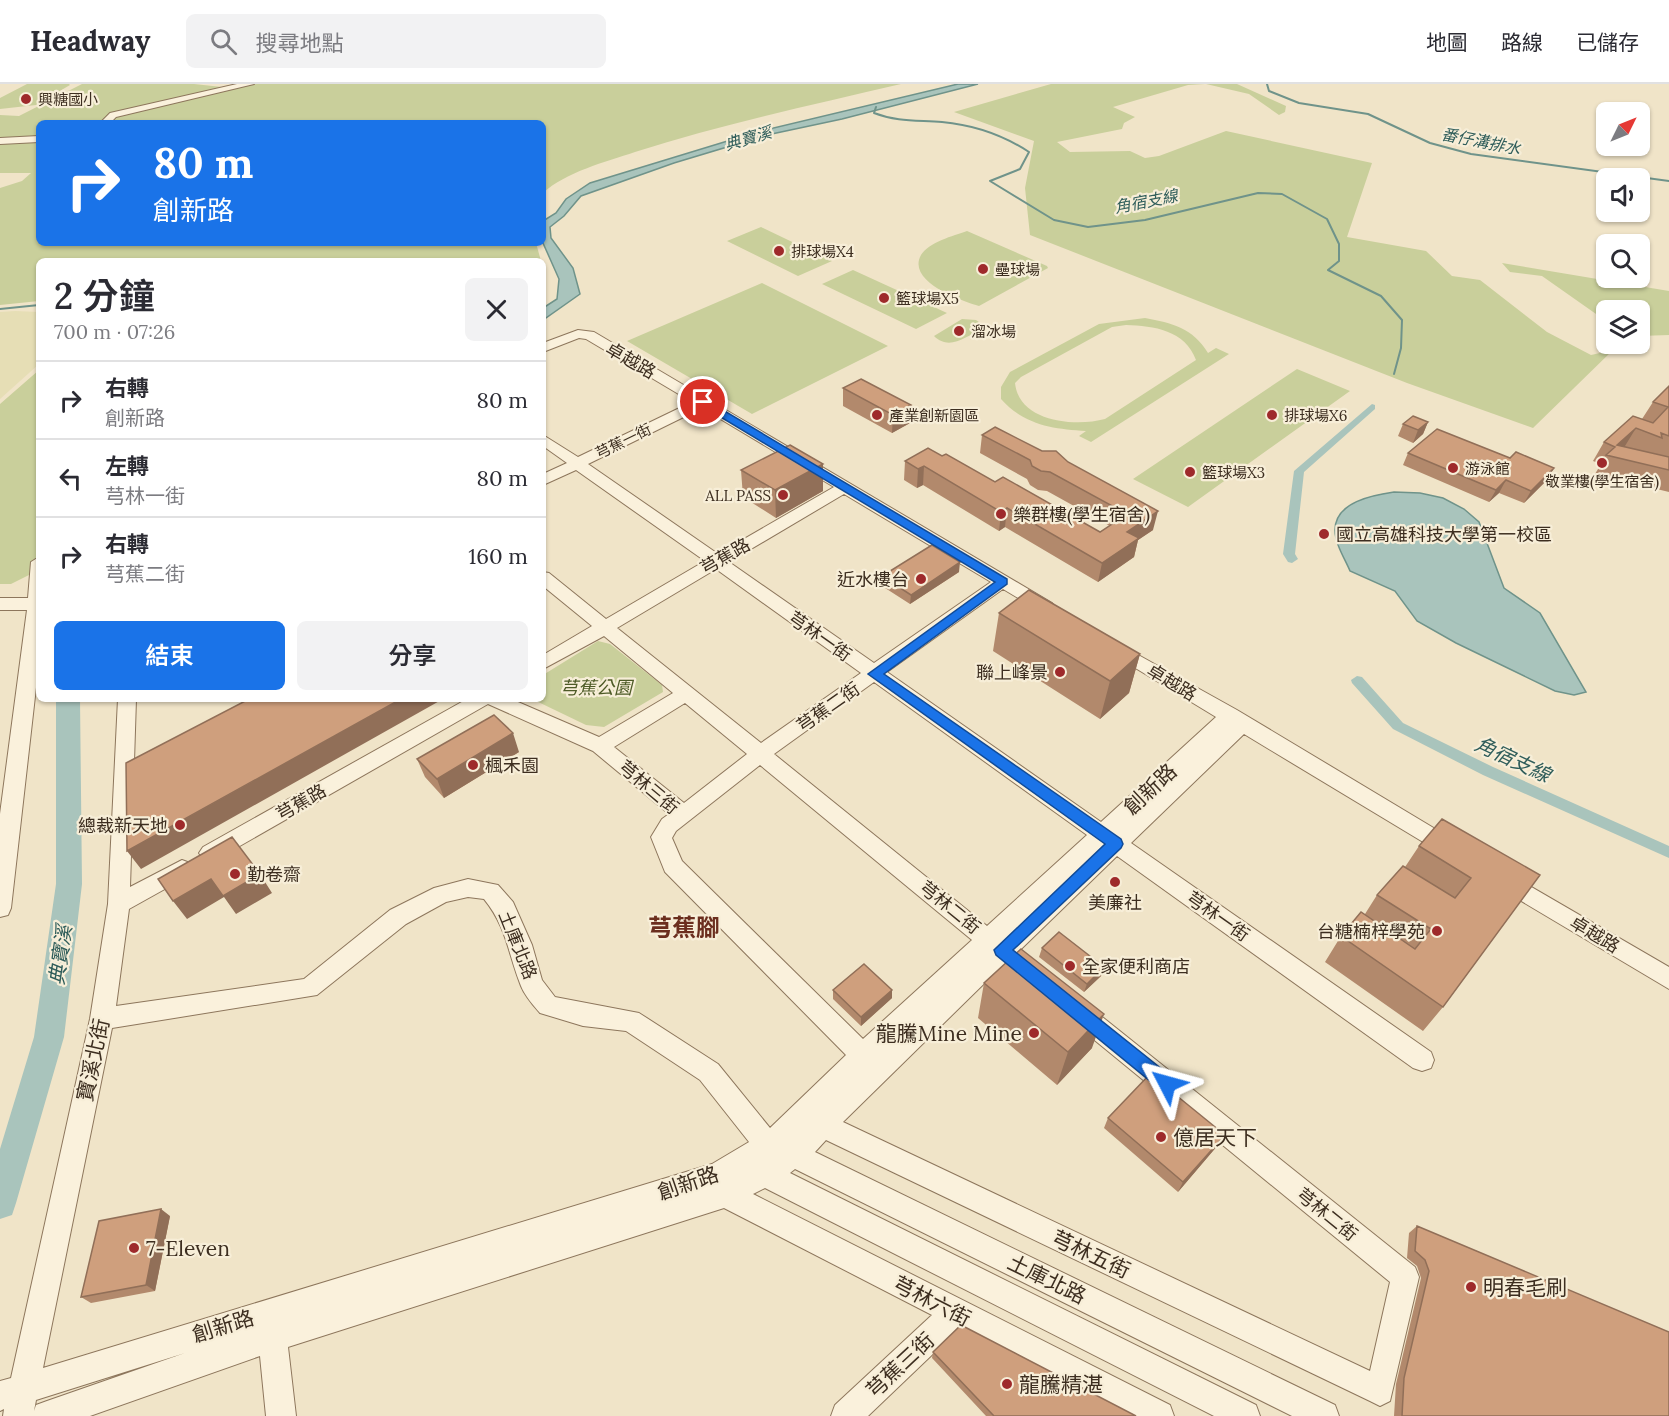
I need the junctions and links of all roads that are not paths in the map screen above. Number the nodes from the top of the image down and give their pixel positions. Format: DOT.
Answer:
graph roads {
  1 [pos="249,84"];
  2 [pos="108,120"];
  3 [pos="36,139"];
  4 [pos="0,141"];
  5 [pos="589,335"];
  6 [pos="546,347"];
  7 [pos="546,354"];
  8 [pos="703,402"];
  9 [pos="546,441"];
  10 [pos="578,463"];
  11 [pos="546,479"];
  12 [pos="845,487"];
  13 [pos="715,562"];
  14 [pos="546,580"];
  15 [pos="1003,582"];
  16 [pos="0,604"];
  17 [pos="36,604"];
  18 [pos="1065,618"];
  19 [pos="603,628"];
  20 [pos="1106,642"];
  21 [pos="546,661"];
  22 [pos="875,674"];
  23 [pos="687,693"];
  24 [pos="127,702"];
  25 [pos="477,702"];
  26 [pos="501,702"];
  27 [pos="1237,720"];
  28 [pos="600,746"];
  29 [pos="761,753"];
  30 [pos="684,814"];
  31 [pos="1108,839"];
  32 [pos="1464,856"];
  33 [pos="1483,867"];
  34 [pos="119,904"];
  35 [pos="0,908"];
  36 [pos="995,945"];
  37 [pos="1669,979"];
  38 [pos="102,1019"];
  39 [pos="1422,1060"];
  40 [pos="870,1063"];
  41 [pos="813,1122"];
  42 [pos="781,1150"];
  43 [pos="765,1174"];
  44 [pos="721,1185"];
  45 [pos="955,1313"];
  46 [pos="271,1325"];
  47 [pos="1380,1391"];
  48 [pos="11,1399"];
  49 [pos="47,1416"];
  50 [pos="281,1416"];
  51 [pos="846,1416"];
  52 [pos="1159,1416"];
  53 [pos="1245,1416"];
  54 [pos="1324,1416"];
  1 -- 2 [label="street"];
  3 -- 4 [label="street"];
  5 -- 6 [label="street"];
  5 -- 7 [label="street"];
  5 -- 8 [label="street, 卓越路"];
  8 -- 10 [label="street, 芎蕉一街"];
  8 -- 12 [label="street, 卓越路"];
  9 -- 10 [label="street, 芎林一街"];
  10 -- 11 [label="street, 芎蕉一街"];
  10 -- 13 [label="street, 芎林一街"];
  12 -- 13 [label="street, 芎蕉路"];
  12 -- 15 [label="street, 卓越路"];
  13 -- 19 [label="street, 芎蕉路"];
  13 -- 22 [label="street, 芎林一街"];
  14 -- 19 [label="street, 芎林二街"];
  15 -- 18 [label="street, 卓越路"];
  15 -- 22 [label="street, 芎蕉二街"];
  16 -- 17 [label="street"];
  17 -- 35 [label="street"];
  19 -- 21 [label="street, 芎蕉路"];
  19 -- 23 [label="street, 芎林二街"];
  20 -- 27 [label="street, 卓越路"];
  22 -- 29 [label="street, 芎蕉二街"];
  22 -- 31 [label="street, 芎林一街"];
  23 -- 28 [label="street"];
  23 -- 29 [label="street, 芎林二街"];
  24 -- 34 [label="street, 寶溪北街"];
  25 -- 34 [label="street, 芎蕉路"];
  26 -- 28 [label="street, 芎林三街"];
  27 -- 31 [label="street, 創新路"];
  27 -- 32 [label="street, 卓越路"];
  28 -- 30 [label="street, 芎林三街"];
  29 -- 30 [label="street, 芎蕉二街"];
  29 -- 36 [label="street, 芎林二街"];
  30 -- 40 [label="street, 芎林三街"];
  31 -- 36 [label="street, 創新路"];
  31 -- 39 [label="street, 芎林一街"];
  33 -- 37 [label="street, 卓越路"];
  34 -- 38 [label="street, 寶溪北街"];
  36 -- 40 [label="street, 創新路"];
  36 -- 47 [label="street, 芎林二街"];
  38 -- 42 [label="street, 土庫北路"];
  38 -- 48 [label="street, 寶溪北街"];
  40 -- 41 [label="street, 創新路"];
  41 -- 42 [label="street, 創新路"];
  41 -- 47 [label="street, 芎林五街"];
  42 -- 43 [label="street, 創新路"];
  42 -- 44 [label="street, 創新路"];
  42 -- 54 [label="street, 土庫北路"];
  43 -- 44 [label="street, 創新路"];
  43 -- 53 [label="street, 土庫北路"];
  44 -- 45 [label="street, 芎林六街"];
  44 -- 46 [label="street, 創新路"];
  45 -- 51 [label="street, 芎蕉三街"];
  45 -- 52 [label="street, 芎林六街"];
  46 -- 48 [label="street, 創新路"];
  46 -- 49 [label="street, 創新路"];
  46 -- 50 [label="street"];
}
